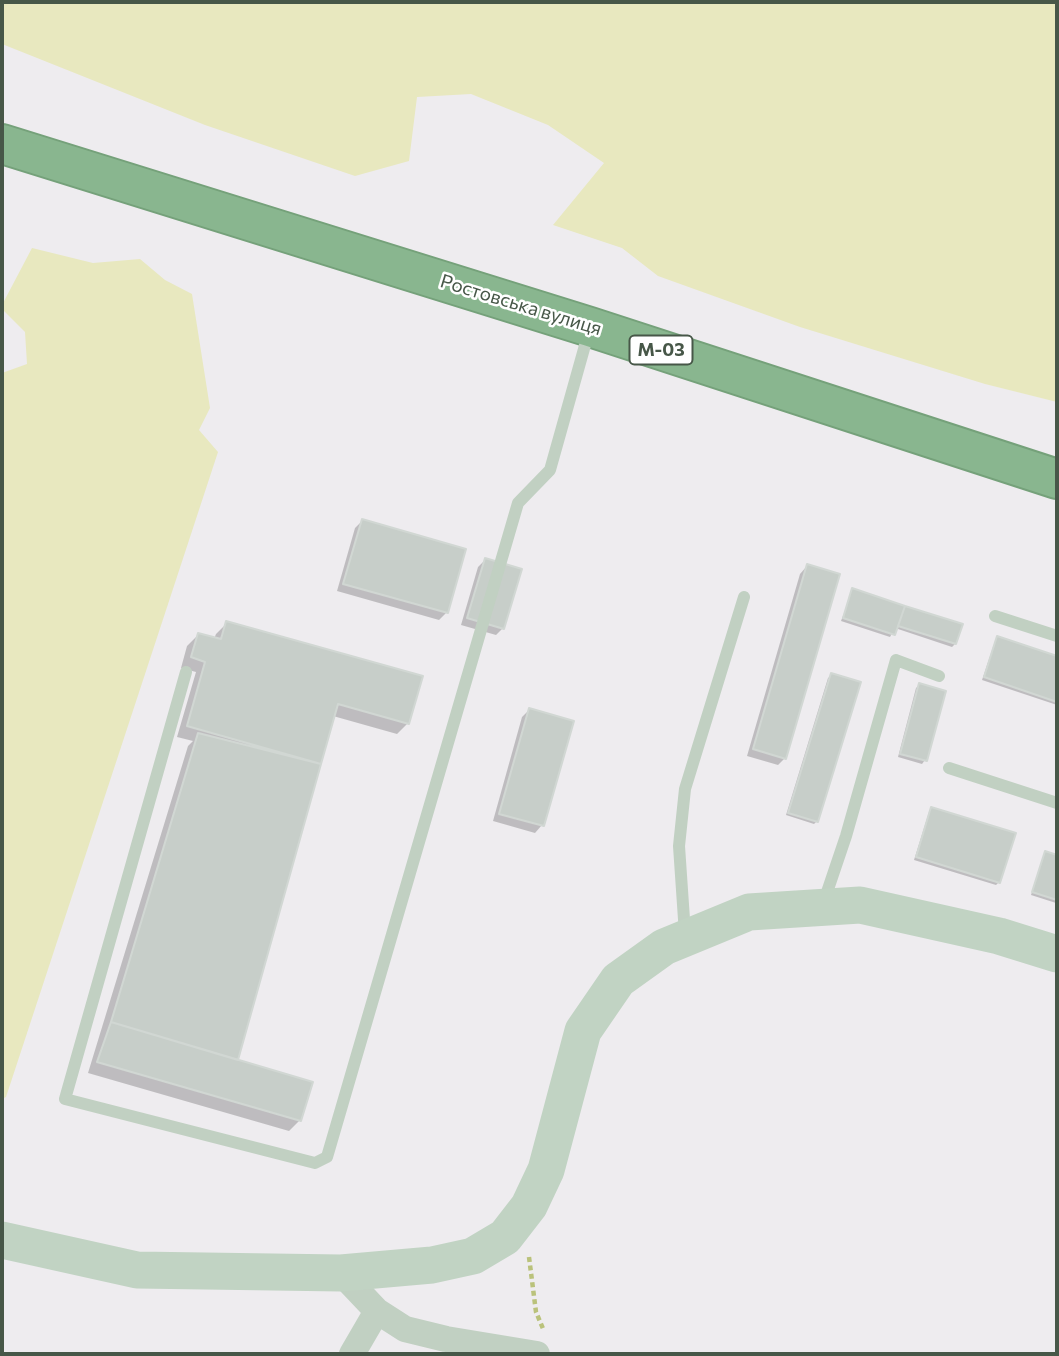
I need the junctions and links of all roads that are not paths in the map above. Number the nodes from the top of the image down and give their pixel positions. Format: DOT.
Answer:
graph roads {
  1 [pos="2,145"];
  2 [pos="590,327"];
  3 [pos="1057,478"];
  4 [pos="744,597"];
  5 [pos="995,616"];
  6 [pos="1057,636"];
  7 [pos="186,672"];
  8 [pos="939,676"];
  9 [pos="949,768"];
  10 [pos="1057,803"];
  11 [pos="822,907"];
  12 [pos="686,938"];
  13 [pos="1057,954"];
  14 [pos="2,1240"];
  15 [pos="341,1273"];
  16 [pos="377,1311"];
  17 [pos="541,1344"];
  18 [pos="352,1354"];
  1 -- 2 [label="highway, Ростовська вулиця / М-03"];
  2 -- 3 [label="highway, Ростовська вулиця / М-03"];
  2 -- 7 [label="lane"];
  4 -- 12 [label="lane"];
  5 -- 6 [label="lane"];
  8 -- 11 [label="lane"];
  9 -- 10 [label="lane"];
  11 -- 12 [label="main road"];
  11 -- 13 [label="main road"];
  12 -- 15 [label="main road"];
  14 -- 15 [label="main road"];
  15 -- 16 [label="street"];
  16 -- 17 [label="street"];
  16 -- 18 [label="street"];
}
